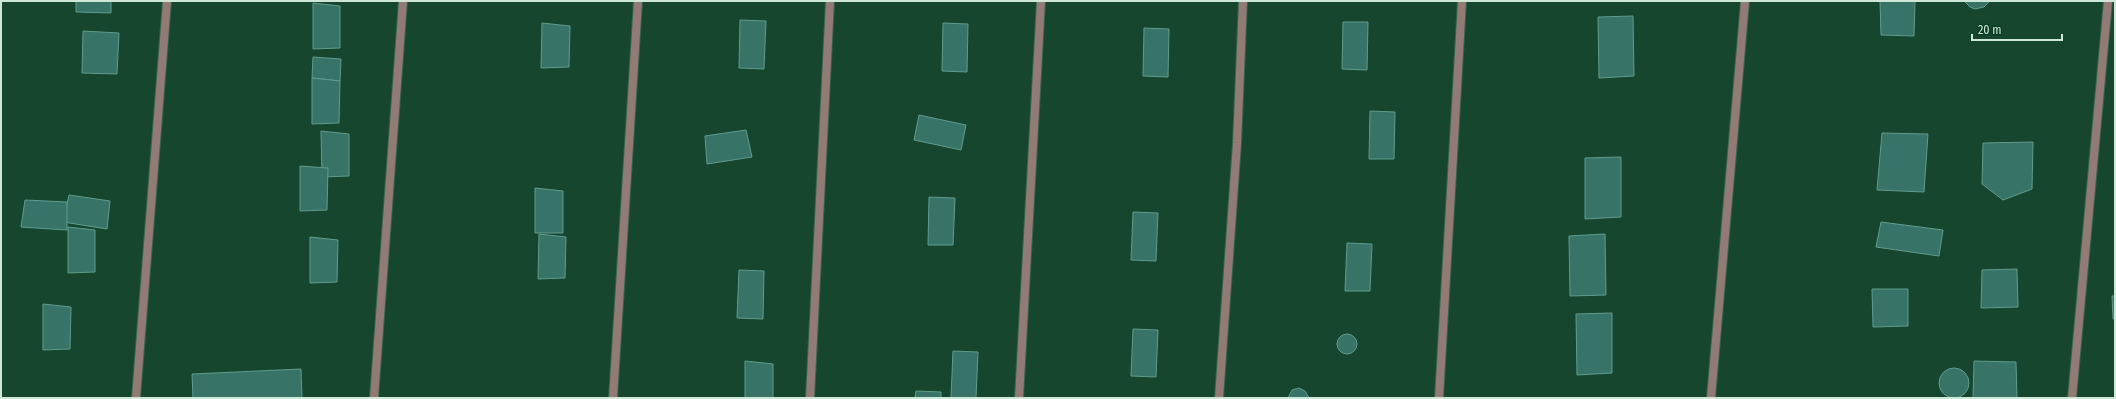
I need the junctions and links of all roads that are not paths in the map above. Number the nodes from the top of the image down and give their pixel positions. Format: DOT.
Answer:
graph roads {
  1 [pos="167,1"];
  2 [pos="403,1"];
  3 [pos="638,1"];
  4 [pos="830,1"];
  5 [pos="1041,1"];
  6 [pos="1243,1"];
  7 [pos="1462,1"];
  8 [pos="1745,1"];
  9 [pos="2108,1"];
  10 [pos="136,398"];
  11 [pos="374,398"];
  12 [pos="613,398"];
  13 [pos="810,398"];
  14 [pos="1019,398"];
  15 [pos="1219,398"];
  16 [pos="1440,398"];
  17 [pos="1712,398"];
  18 [pos="2072,398"];
  1 -- 10 [label="street"];
  2 -- 11 [label="street"];
  3 -- 12 [label="street"];
  4 -- 13 [label="street"];
  5 -- 14 [label="street"];
  6 -- 15 [label="street"];
  7 -- 16 [label="street"];
  8 -- 17 [label="street"];
  9 -- 18 [label="street"];
}
